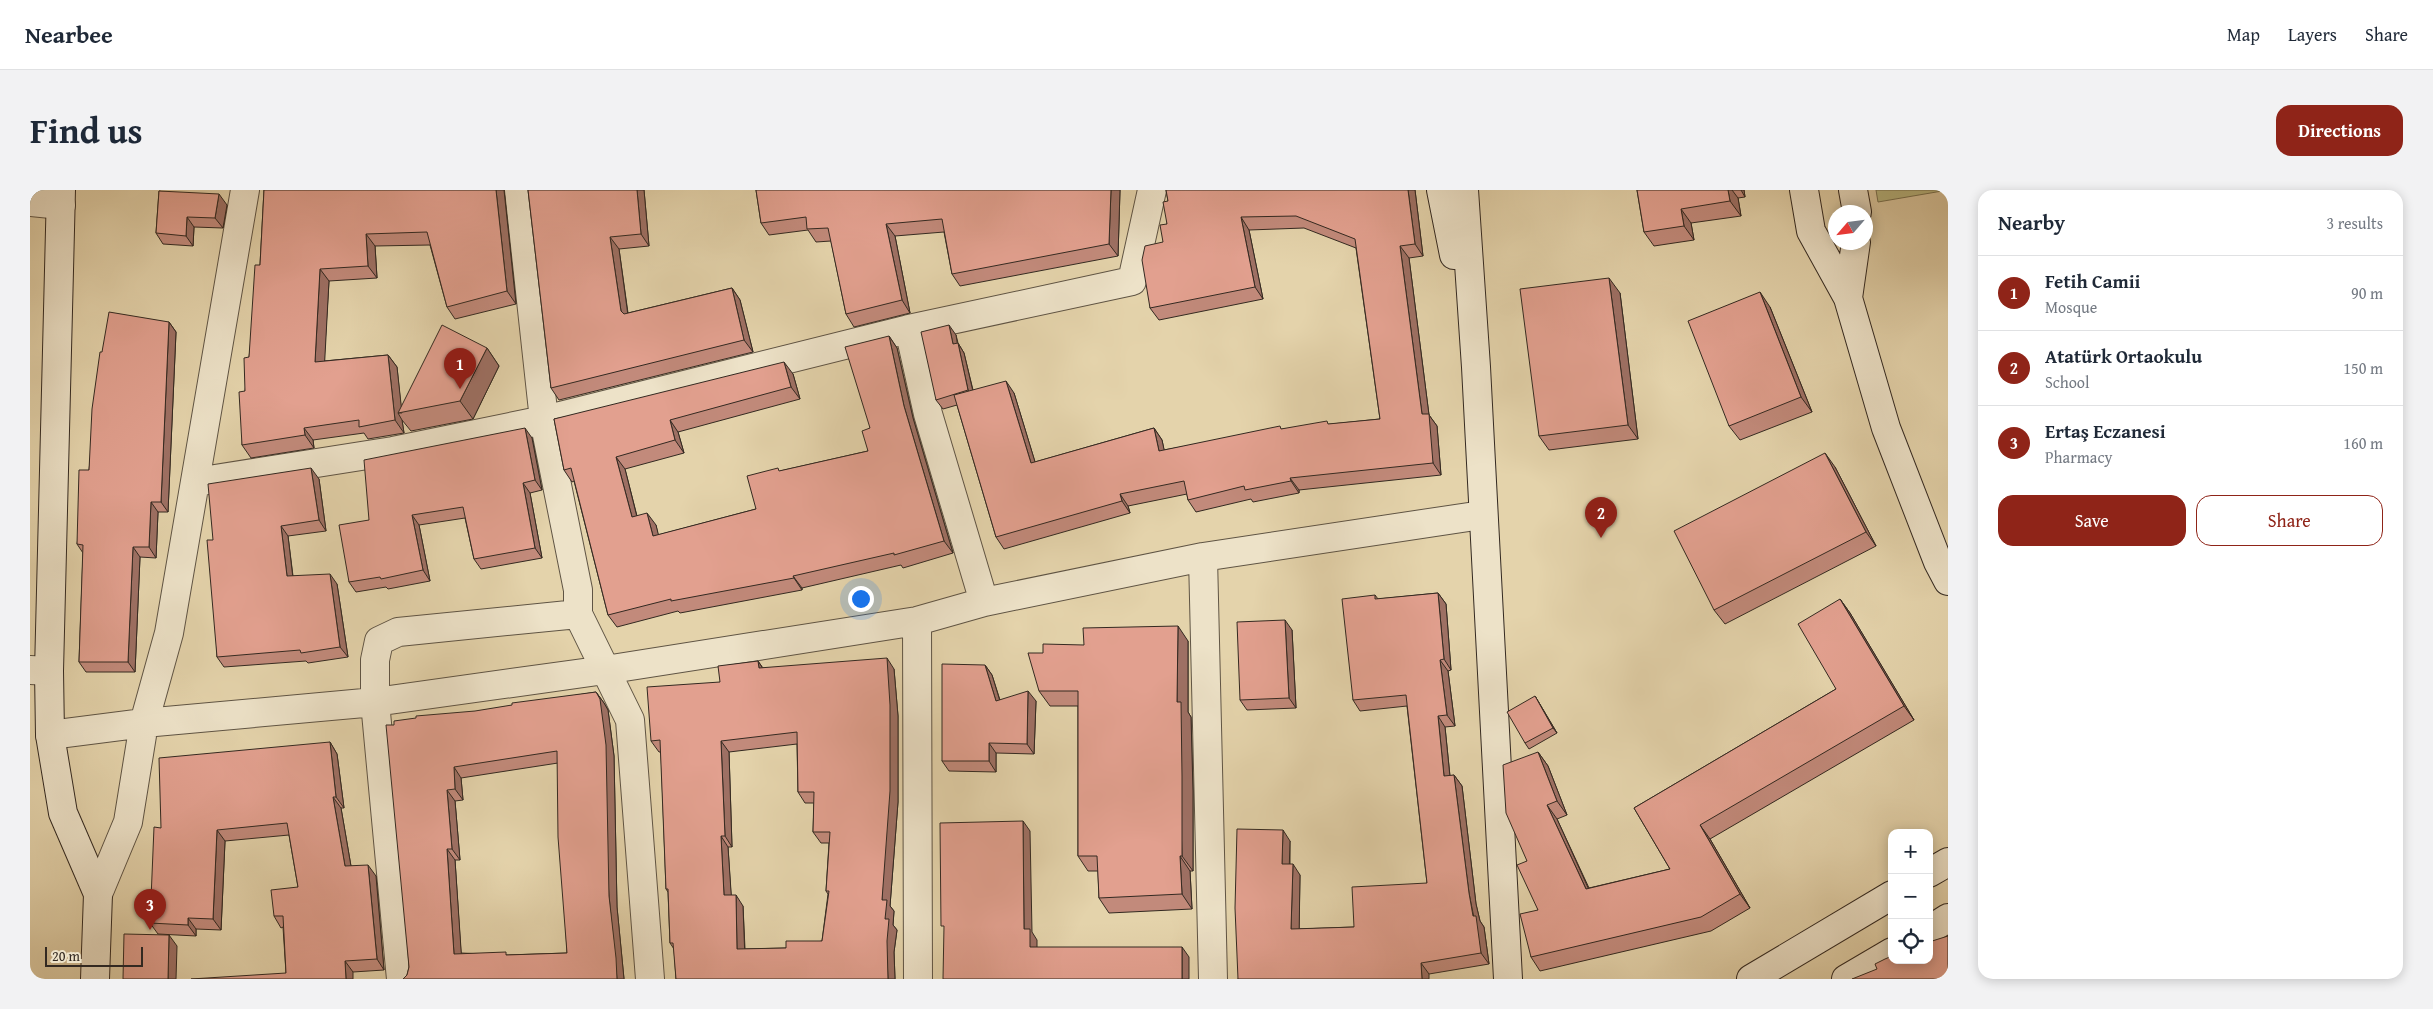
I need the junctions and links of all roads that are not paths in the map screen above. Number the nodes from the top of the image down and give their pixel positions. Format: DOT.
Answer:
graph roads {
  1 [pos="245,190"];
  2 [pos="519,190"];
  3 [pos="1152,190"];
  4 [pos="1441,190"];
  5 [pos="1464,190"];
  6 [pos="1804,190"];
  7 [pos="1853,190"];
  8 [pos="61,197"];
  9 [pos="30,202"];
  10 [pos="1856,205"];
  11 [pos="1855,250"];
  12 [pos="1848,298"];
  13 [pos="909,329"];
  14 [pos="1476,367"];
  15 [pos="544,420"];
  16 [pos="196,482"];
  17 [pos="1482,515"];
  18 [pos="1203,557"];
  19 [pos="1948,581"];
  20 [pos="984,602"];
  21 [pos="578,614"];
  22 [pos="917,621"];
  23 [pos="606,670"];
  24 [pos="40,671"];
  25 [pos="375,702"];
  26 [pos="144,723"];
  27 [pos="50,734"];
  28 [pos="1948,862"];
  29 [pos="1933,871"];
  30 [pos="98,894"];
  31 [pos="1888,897"];
  32 [pos="1948,918"];
  33 [pos="1933,927"];
  34 [pos="1888,954"];
  35 [pos="95,979"];
  36 [pos="401,979"];
  37 [pos="650,979"];
  38 [pos="918,979"];
  39 [pos="1213,979"];
  40 [pos="1508,979"];
  41 [pos="1751,979"];
  42 [pos="1846,979"];
  1 -- 16 [label="street"];
  2 -- 15 [label="street"];
  3 -- 13 [label="street"];
  4 -- 14 [label="street"];
  5 -- 14 [label="street"];
  6 -- 12 [label="street"];
  7 -- 10 [label="street"];
  8 -- 9 [label="street"];
  8 -- 24 [label="street"];
  11 -- 12 [label="street"];
  12 -- 19 [label="street"];
  13 -- 15 [label="street"];
  13 -- 20 [label="street"];
  14 -- 17 [label="street"];
  15 -- 16 [label="street"];
  15 -- 21 [label="street"];
  16 -- 26 [label="street"];
  17 -- 18 [label="street"];
  17 -- 40 [label="street"];
  18 -- 20 [label="street"];
  18 -- 39 [label="street"];
  20 -- 22 [label="street"];
  21 -- 23 [label="street"];
  21 -- 25 [label="street"];
  22 -- 23 [label="street"];
  22 -- 38 [label="street"];
  23 -- 25 [label="street"];
  23 -- 37 [label="street"];
  24 -- 27 [label="street"];
  25 -- 26 [label="street"];
  25 -- 36 [label="street"];
  26 -- 27 [label="street"];
  26 -- 30 [label="street"];
  27 -- 30 [label="street"];
  28 -- 29 [label="street"];
  30 -- 35 [label="street"];
  31 -- 41 [label="street"];
  32 -- 33 [label="street"];
  34 -- 42 [label="street"];
}
